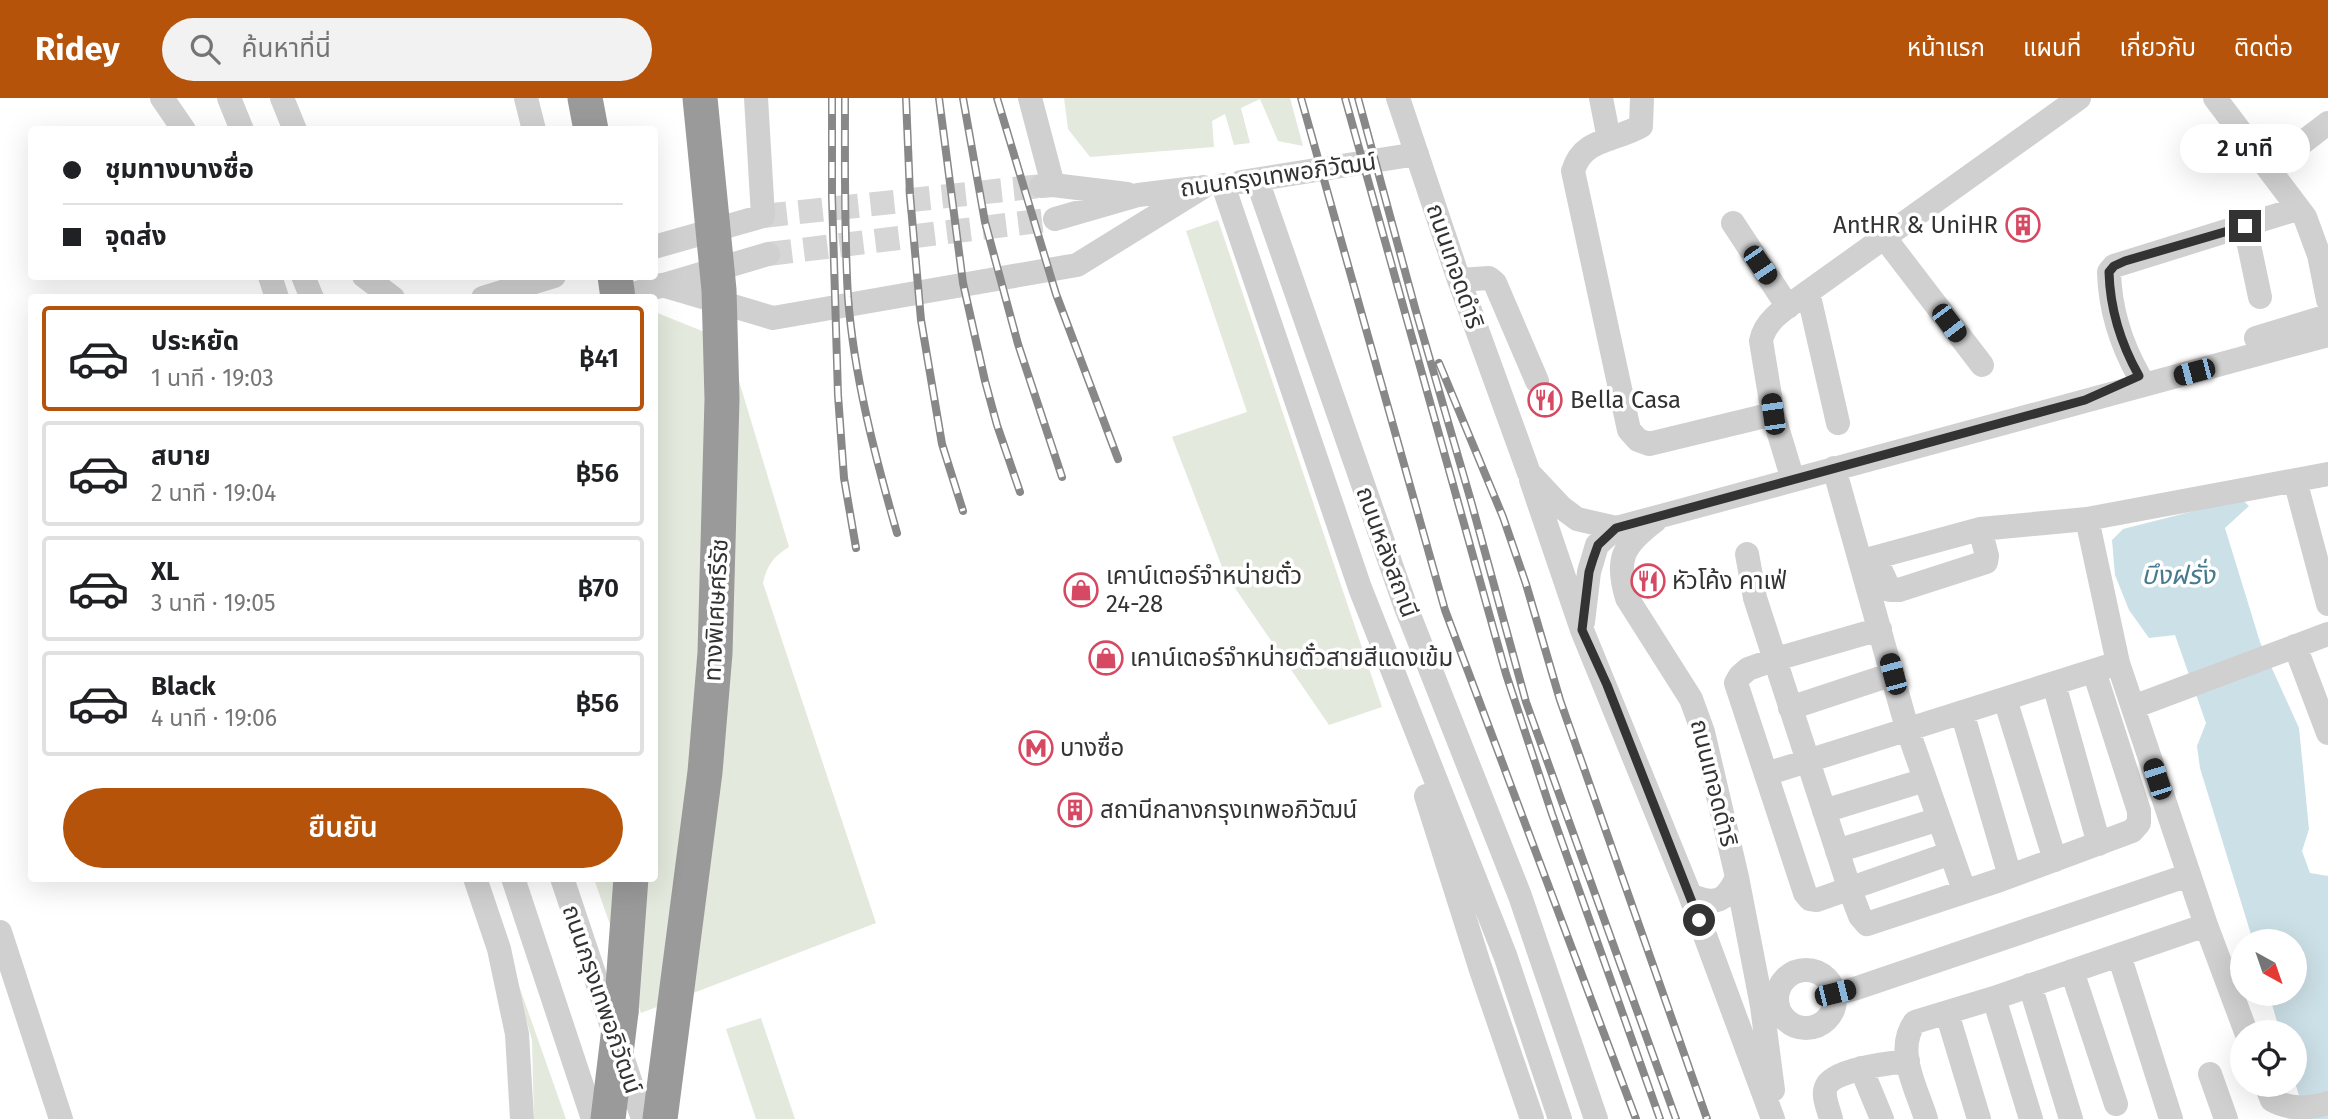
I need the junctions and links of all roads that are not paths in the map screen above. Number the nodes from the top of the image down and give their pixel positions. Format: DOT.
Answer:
graph roads {
  1 [pos="162,98"];
  2 [pos="229,98"];
  3 [pos="282,98"];
  4 [pos="526,98"];
  5 [pos="585,98"];
  6 [pos="700,98"];
  7 [pos="756,98"];
  8 [pos="1030,98"];
  9 [pos="1398,98"];
  10 [pos="1601,98"];
  11 [pos="1642,98"];
  12 [pos="2079,98"];
  13 [pos="2215,98"];
  14 [pos="2328,123"];
  15 [pos="181,126"];
  16 [pos="240,126"];
  17 [pos="293,126"];
  18 [pos="533,126"];
  19 [pos="590,126"];
  20 [pos="1609,139"];
  21 [pos="1417,154"];
  22 [pos="2269,168"];
  23 [pos="1257,180"];
  24 [pos="1213,186"];
  25 [pos="1138,195"];
  26 [pos="2297,209"];
  27 [pos="758,217"];
  28 [pos="1055,219"];
  29 [pos="1733,223"];
  30 [pos="2245,226"];
  31 [pos="1884,237"];
  32 [pos="658,246"];
  33 [pos="369,280"];
  34 [pos="541,280"];
  35 [pos="1459,280"];
  36 [pos="662,285"];
  37 [pos="1808,292"];
  38 [pos="388,294"];
  39 [pos="496,294"];
  40 [pos="632,294"];
  41 [pos="2260,297"];
  42 [pos="2328,300"];
  43 [pos="1788,307"];
  44 [pos="2328,316"];
  45 [pos="2328,335"];
  46 [pos="2328,349"];
  47 [pos="1982,365"];
  48 [pos="2139,376"];
  49 [pos="1537,381"];
  50 [pos="2092,399"];
  51 [pos="1773,414"];
  52 [pos="1838,423"];
  53 [pos="1834,468"];
  54 [pos="1528,473"];
  55 [pos="2328,474"];
  56 [pos="1793,480"];
  57 [pos="2295,480"];
  58 [pos="1661,516"];
  59 [pos="2087,519"];
  60 [pos="1616,528"];
  61 [pos="1980,529"];
  62 [pos="1747,554"];
  63 [pos="1868,560"];
  64 [pos="1360,588"];
  65 [pos="2328,604"];
  66 [pos="1880,629"];
  67 [pos="1582,630"];
  68 [pos="2328,634"];
  69 [pos="2295,646"];
  70 [pos="1776,659"];
  71 [pos="2118,663"];
  72 [pos="2094,671"];
  73 [pos="1893,674"];
  74 [pos="2054,684"];
  75 [pos="2005,699"];
  76 [pos="1790,708"];
  77 [pos="2133,708"];
  78 [pos="1962,712"];
  79 [pos="1908,728"];
  80 [pos="2328,733"];
  81 [pos="1808,761"];
  82 [pos="1766,774"];
  83 [pos="1925,780"];
  84 [pos="1824,811"];
  85 [pos="1939,819"];
  86 [pos="2099,844"];
  87 [pos="1837,851"];
  88 [pos="1951,853"];
  89 [pos="2055,860"];
  90 [pos="2189,875"];
  91 [pos="2010,876"];
  92 [pos="1737,877"];
  93 [pos="476,882"];
  94 [pos="514,882"];
  95 [pos="563,882"];
  96 [pos="631,882"];
  97 [pos="1850,890"];
  98 [pos="1964,890"];
  99 [pos="1690,895"];
  100 [pos="2206,925"];
  101 [pos="0,932"];
  102 [pos="2119,955"];
  103 [pos="2071,971"];
  104 [pos="2030,985"];
  105 [pos="1835,993"];
  106 [pos="1994,998"];
  107 [pos="1770,1005"];
  108 [pos="1947,1013"];
  109 [pos="2242,1020"];
  110 [pos="1908,1061"];
  111 [pos="1861,1068"];
  112 [pos="2210,1074"];
  113 [pos="2271,1097"];
  114 [pos="2328,1103"];
  115 [pos="2122,1108"];
  116 [pos="2285,1112"];
  117 [pos="61,1119"];
  118 [pos="522,1119"];
  119 [pos="593,1119"];
  120 [pos="608,1119"];
  121 [pos="643,1119"];
  122 [pos="660,1119"];
  123 [pos="1532,1119"];
  124 [pos="1560,1119"];
  125 [pos="1595,1119"];
  126 [pos="1775,1119"];
  127 [pos="1831,1119"];
  128 [pos="1882,1119"];
  129 [pos="1926,1119"];
  130 [pos="1979,1119"];
  131 [pos="2031,1119"];
  132 [pos="2071,1119"];
  133 [pos="2171,1119"];
  134 [pos="2226,1119"];
  1 -- 15 [label="street"];
  2 -- 16 [label="street"];
  3 -- 17 [label="street"];
  4 -- 18 [label="street"];
  5 -- 19 [label="highway"];
  6 -- 122 [label="highway, ทางพิเศษศรีรัช, bridge"];
  7 -- 27 [label="street"];
  8 -- 25 [label="street, ถนนกรุงเทพอภิวัฒน์"];
  9 -- 21 [label="street, ถนนเทอดดำริ"];
  10 -- 20 [label="street"];
  11 -- 20 [label="street"];
  12 -- 31 [label="street"];
  13 -- 22 [label="street"];
  14 -- 22 [label="street"];
  20 -- 51 [label="street"];
  21 -- 23 [label="street, ถนนกรุงเทพอภิวัฒน์"];
  21 -- 35 [label="street, ถนนเทอดดำริ"];
  22 -- 26 [label="street"];
  23 -- 24 [label="street, ถนนกรุงเทพอภิวัฒน์"];
  23 -- 125 [label="street, ถนนหลังสถานี"];
  24 -- 25 [label="street, ถนนกรุงเทพอภิวัฒน์"];
  24 -- 36 [label="street"];
  24 -- 64 [label="street, ถนนหลังสถานี"];
  25 -- 28 [label="street, ถนนกรุงเทพอภิวัฒน์"];
  26 -- 30 [label="street"];
  26 -- 42 [label="street"];
  27 -- 32 [label="street"];
  27 -- 36 [label="street"];
  29 -- 43 [label="street"];
  30 -- 41 [label="street"];
  30 -- 48 [label="street"];
  31 -- 37 [label="street"];
  31 -- 47 [label="street"];
  33 -- 38 [label="street"];
  34 -- 39 [label="street"];
  35 -- 49 [label="street"];
  35 -- 54 [label="street, ถนนเทอดดำริ"];
  36 -- 40 [label="street"];
  37 -- 43 [label="street"];
  37 -- 52 [label="street"];
  43 -- 51 [label="street"];
  44 -- 48 [label="street"];
  45 -- 50 [label="street"];
  46 -- 50 [label="street"];
  48 -- 50 [label="street"];
  50 -- 53 [label="street"];
  51 -- 56 [label="street"];
  53 -- 56 [label="street"];
  53 -- 63 [label="street"];
  54 -- 60 [label="street, ถนนเทอดดำริ"];
  54 -- 67 [label="street, ถนนเทอดดำริ"];
  55 -- 57 [label="street"];
  56 -- 58 [label="street"];
  57 -- 59 [label="street"];
  57 -- 65 [label="street"];
  58 -- 60 [label="street"];
  58 -- 92 [label="street, ถนนเทอดดำริ"];
  59 -- 61 [label="street"];
  59 -- 71 [label="street"];
  60 -- 67 [label="street"];
  61 -- 63 [label="street"];
  61 -- 63 [label="street"];
  62 -- 70 [label="street"];
  63 -- 66 [label="street"];
  64 -- 123 [label="street"];
  64 -- 124 [label="street, ถนนหลังสถานี"];
  66 -- 70 [label="street"];
  66 -- 73 [label="street"];
  67 -- 99 [label="street, ถนนเทอดดำริ"];
  68 -- 69 [label="street"];
  69 -- 77 [label="street"];
  69 -- 80 [label="street"];
  70 -- 76 [label="street"];
  70 -- 82 [label="street"];
  71 -- 72 [label="street"];
  71 -- 77 [label="street"];
  72 -- 74 [label="street"];
  72 -- 86 [label="street"];
  73 -- 76 [label="street"];
  73 -- 79 [label="street"];
  74 -- 75 [label="street"];
  74 -- 86 [label="street"];
  75 -- 78 [label="street"];
  75 -- 89 [label="street"];
  76 -- 81 [label="street"];
  77 -- 90 [label="street"];
  78 -- 79 [label="street"];
  78 -- 91 [label="street"];
  79 -- 81 [label="street"];
  79 -- 83 [label="street"];
  81 -- 82 [label="street"];
  81 -- 84 [label="street"];
  82 -- 97 [label="street"];
  83 -- 84 [label="street"];
  83 -- 85 [label="street"];
  84 -- 87 [label="street"];
  85 -- 87 [label="street"];
  85 -- 88 [label="street"];
  86 -- 89 [label="street"];
  87 -- 97 [label="street"];
  88 -- 97 [label="street"];
  88 -- 98 [label="street"];
  89 -- 91 [label="street"];
  90 -- 100 [label="street"];
  90 -- 105 [label="street"];
  91 -- 98 [label="street"];
  92 -- 99 [label="street, ถนนเทอดดำริ"];
  92 -- 107 [label="street, ถนนเทอดดำริ"];
  93 -- 118 [label="street"];
  94 -- 119 [label="street, ถนนกรุงเทพอภิวัฒน์"];
  95 -- 121 [label="street, ถนนกรุงเทพอภิวัฒน์"];
  96 -- 120 [label="highway, bridge"];
  97 -- 98 [label="street"];
  99 -- 126 [label="street, ถนนเทอดดำริ"];
  100 -- 102 [label="street"];
  100 -- 109 [label="street"];
  101 -- 117 [label="street"];
  102 -- 103 [label="street"];
  102 -- 133 [label="street"];
  103 -- 104 [label="street"];
  103 -- 115 [label="street"];
  104 -- 106 [label="street"];
  104 -- 132 [label="street"];
  105 -- 107 [label="street"];
  105 -- 107 [label="street"];
  106 -- 108 [label="street"];
  106 -- 131 [label="street"];
  107 -- 126 [label="street, ถนนเทอดดำริ"];
  108 -- 110 [label="street"];
  108 -- 130 [label="street"];
  110 -- 111 [label="street"];
  110 -- 129 [label="street"];
  111 -- 127 [label="street"];
  111 -- 128 [label="street"];
  112 -- 134 [label="street"];
  113 -- 116 [label="street"];
  114 -- 116 [label="street"];
}
